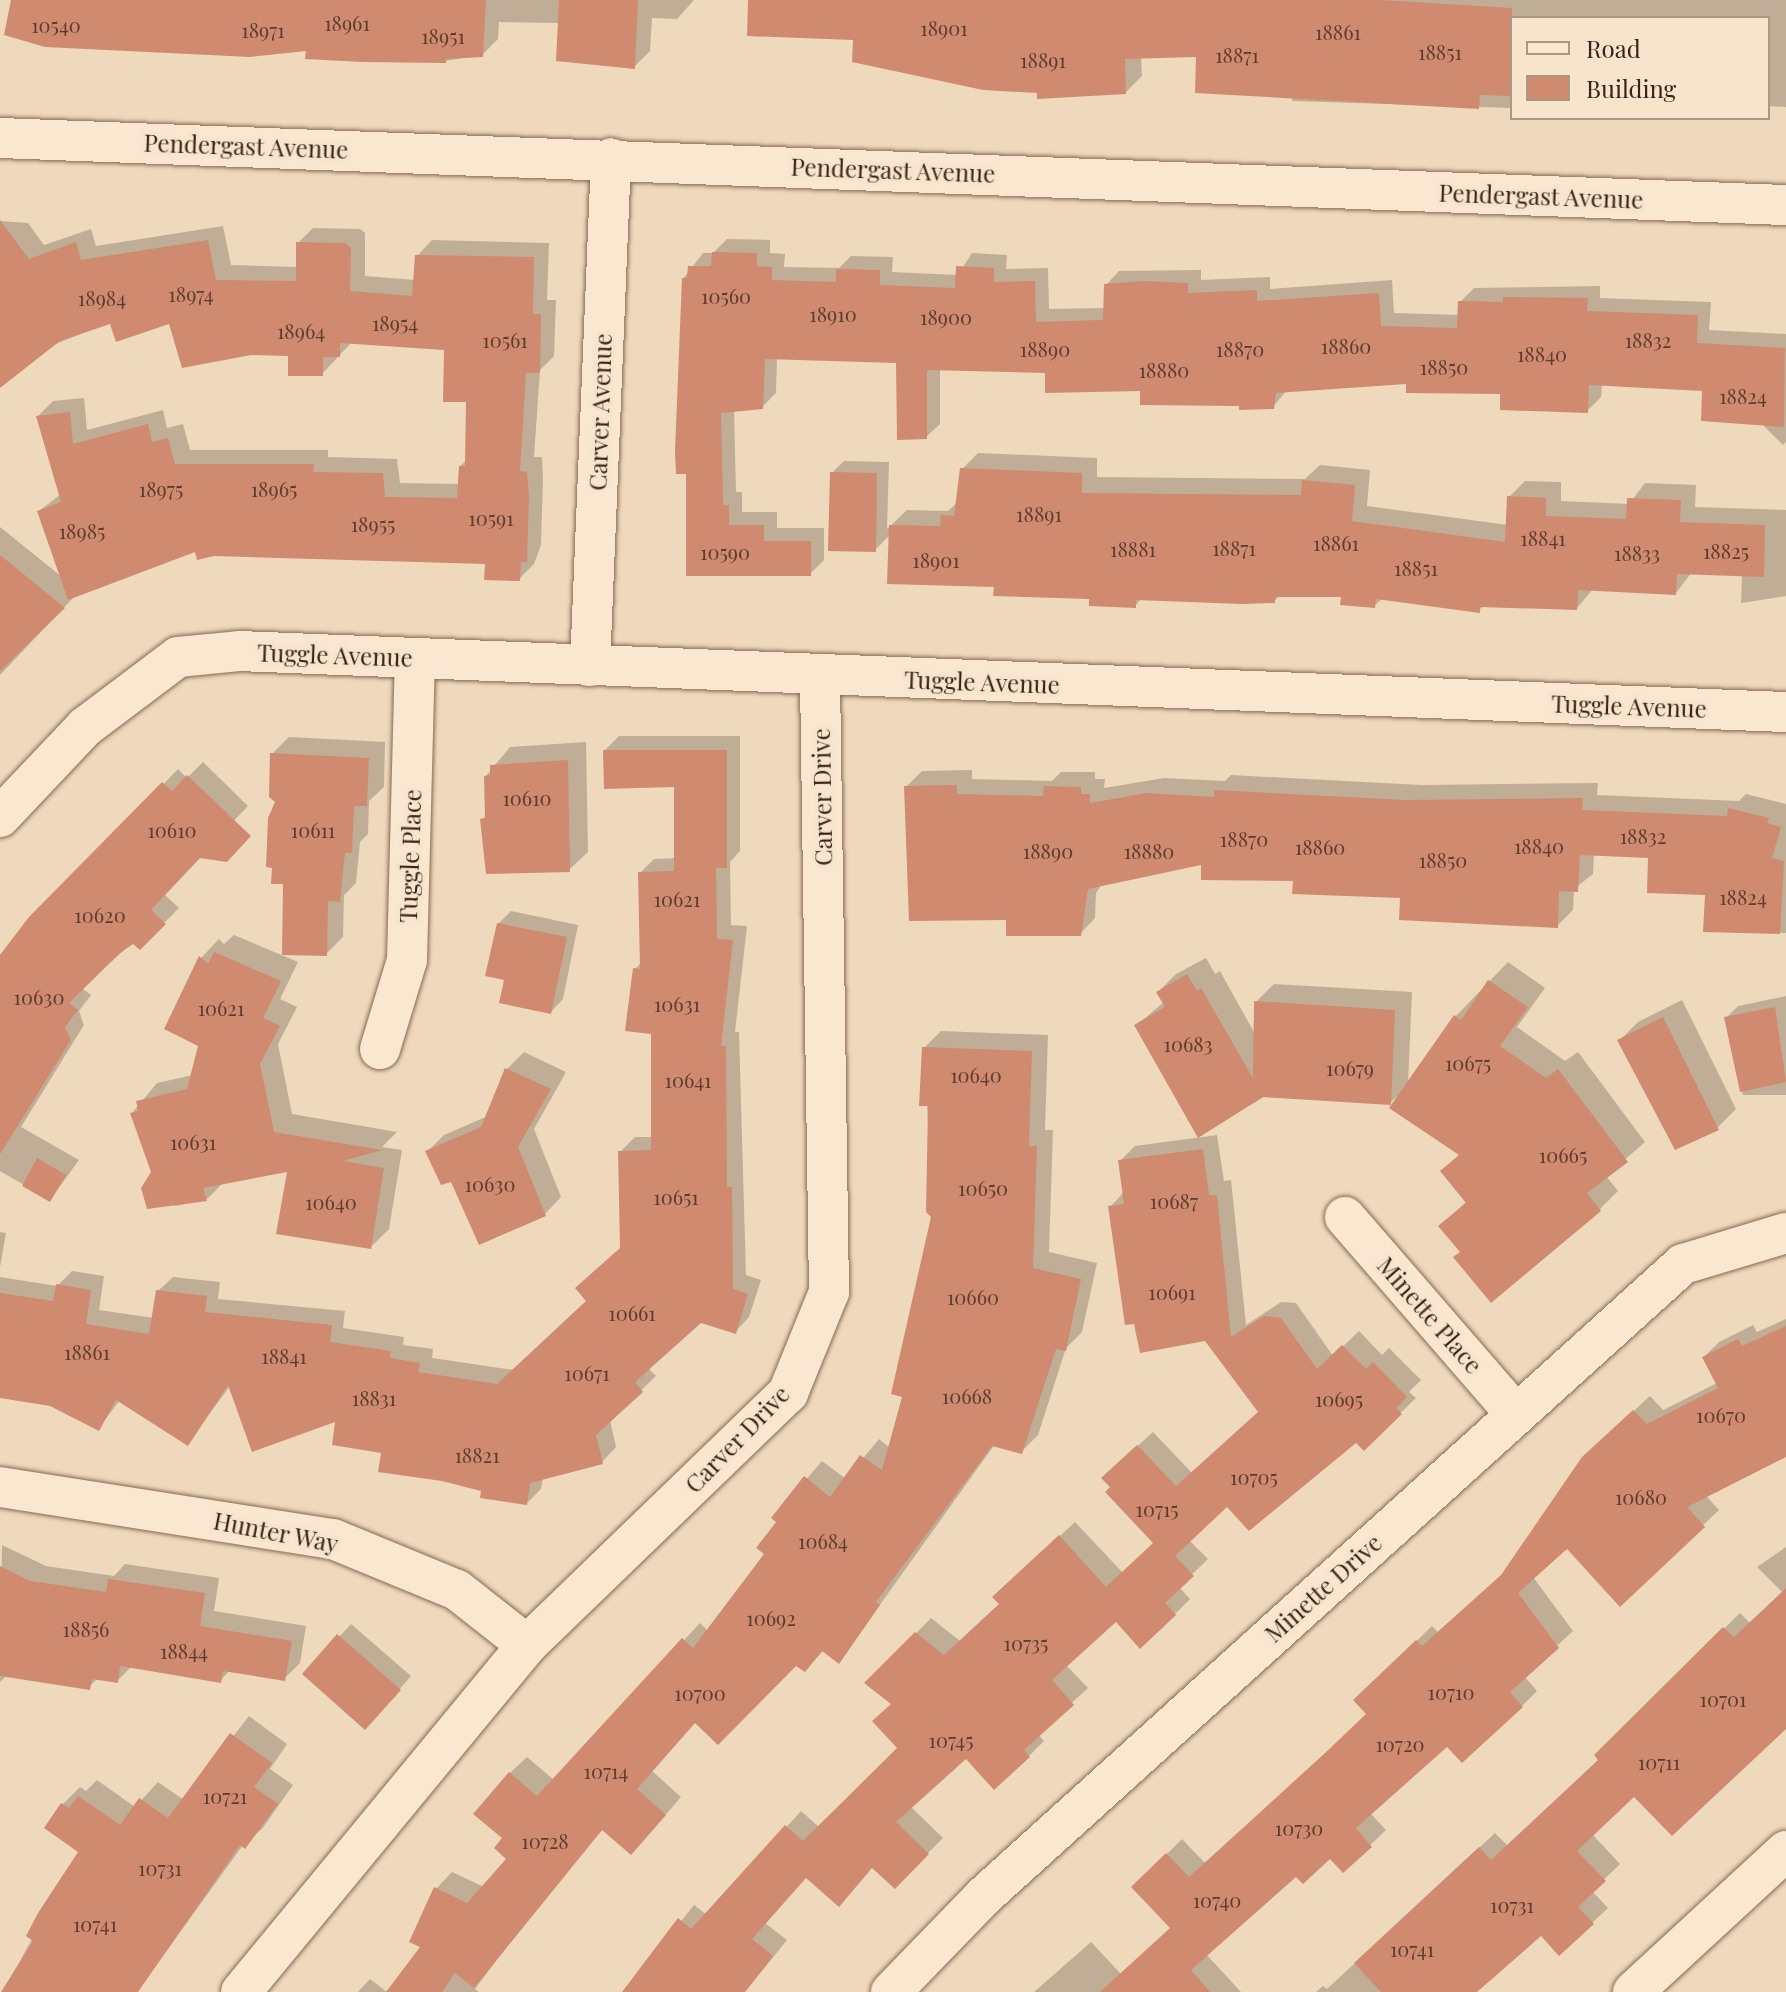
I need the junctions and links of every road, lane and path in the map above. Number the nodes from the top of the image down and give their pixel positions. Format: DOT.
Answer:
graph roads {
  1 [pos="0,138"];
  2 [pos="611,158"];
  3 [pos="1786,205"];
  4 [pos="415,658"];
  5 [pos="590,666"];
  6 [pos="820,676"];
  7 [pos="1786,712"];
  8 [pos="0,817"];
  9 [pos="380,1049"];
  10 [pos="1345,1217"];
  11 [pos="1786,1233"];
  12 [pos="1515,1413"];
  13 [pos="0,1487"];
  14 [pos="527,1645"];
  15 [pos="1786,1851"];
  16 [pos="241,1992"];
  17 [pos="891,1992"];
  18 [pos="1633,1992"];
  1 -- 2 [label="street, Pendergast Avenue"];
  2 -- 3 [label="street, Pendergast Avenue"];
  2 -- 5 [label="street, Carver Avenue"];
  4 -- 5 [label="street, Tuggle Avenue"];
  4 -- 8 [label="street, Tuggle Avenue"];
  4 -- 9 [label="street, Tuggle Place"];
  5 -- 6 [label="street, Tuggle Avenue"];
  6 -- 7 [label="street, Tuggle Avenue"];
  6 -- 14 [label="street, Carver Drive"];
  10 -- 12 [label="street, Minette Place"];
  11 -- 12 [label="street, Minette Drive"];
  12 -- 17 [label="street, Minette Drive"];
  13 -- 14 [label="street, Hunter Way"];
  14 -- 16 [label="street, Carver Drive"];
  15 -- 18 [label="street"];
}
